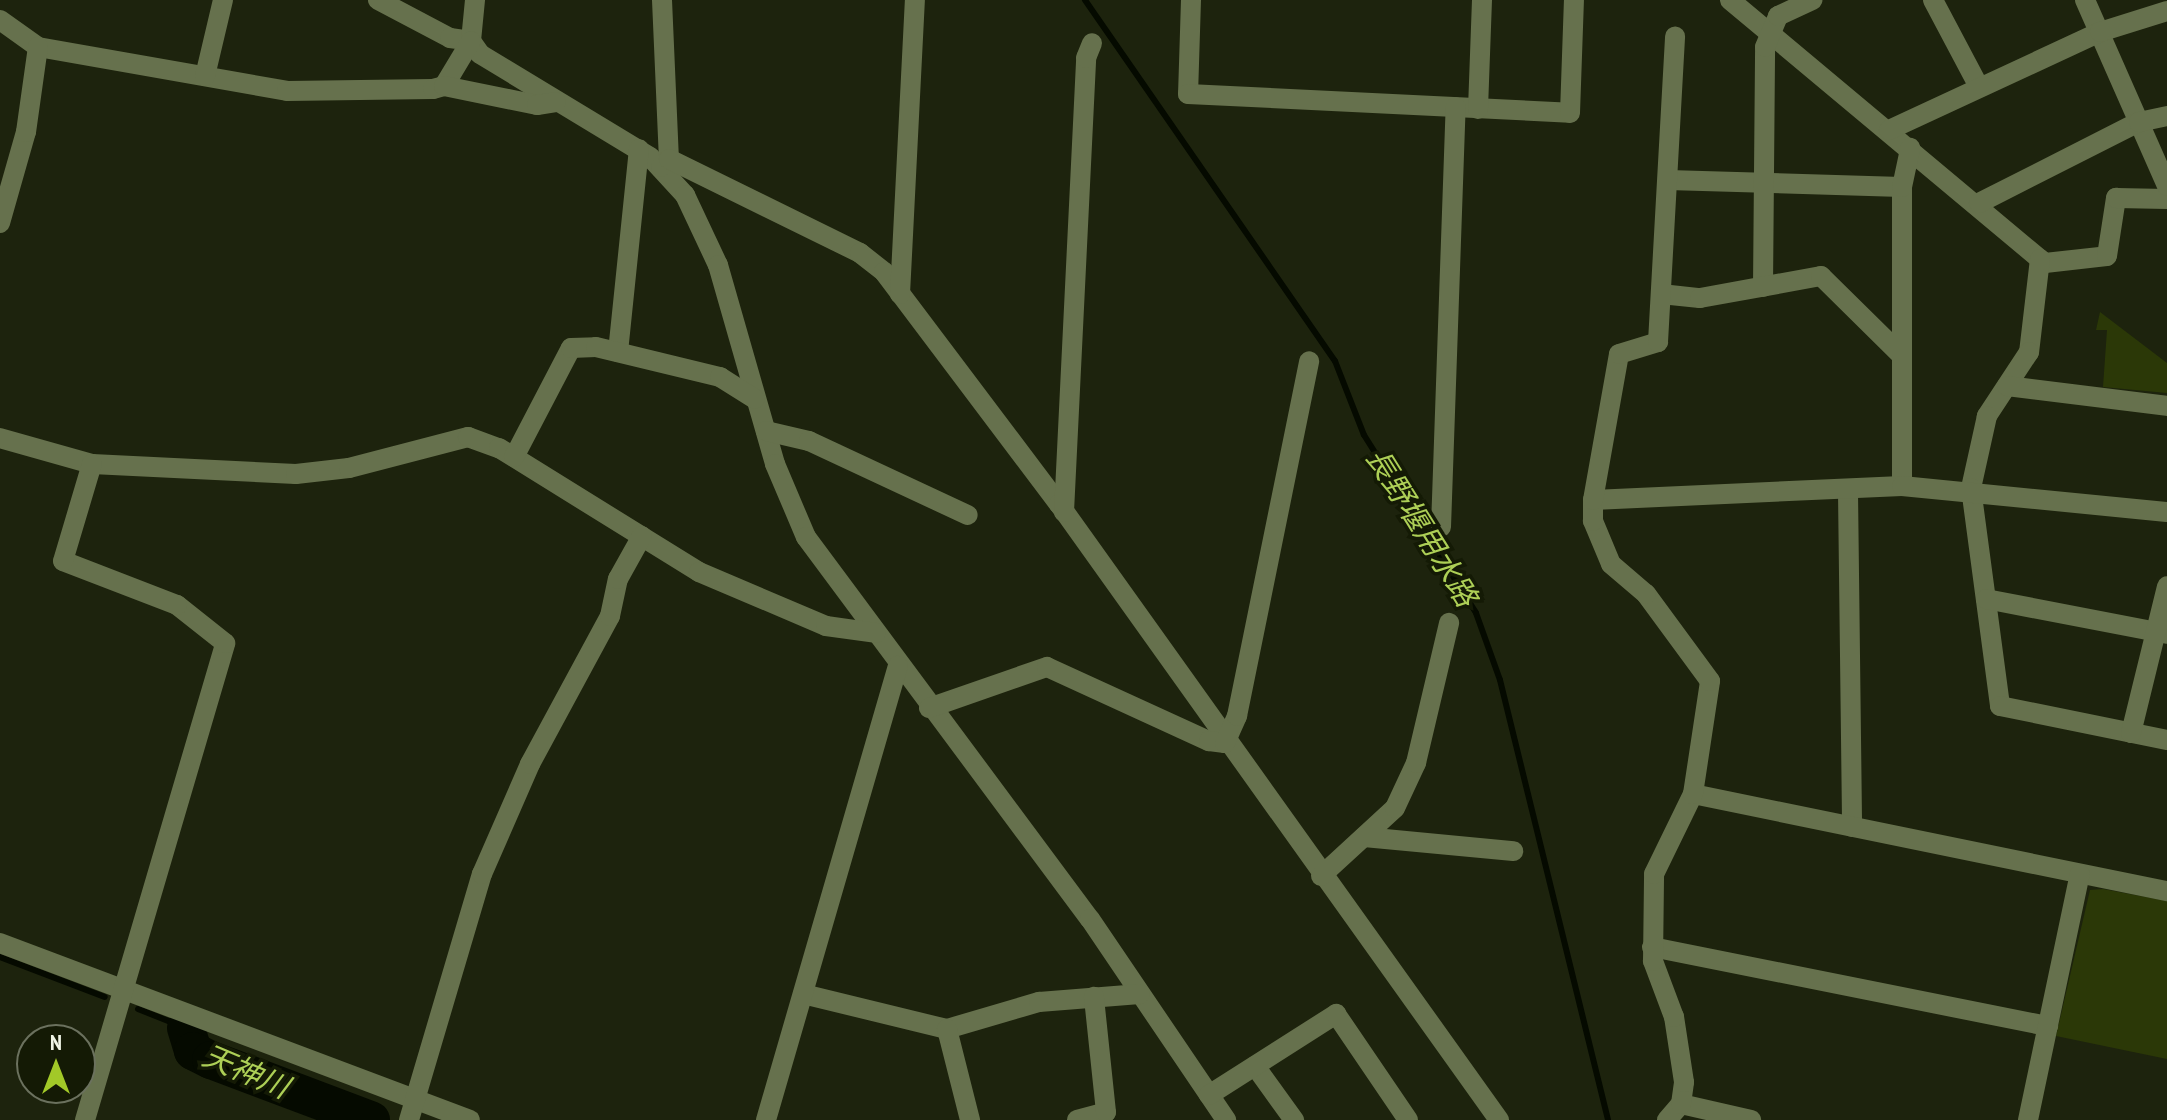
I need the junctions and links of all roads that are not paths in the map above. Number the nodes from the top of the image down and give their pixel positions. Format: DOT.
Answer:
graph roads {
  1 [pos="223,0"];
  2 [pos="378,0"];
  3 [pos="475,0"];
  4 [pos="662,0"];
  5 [pos="915,0"];
  6 [pos="1191,0"];
  7 [pos="1482,0"];
  8 [pos="1574,0"];
  9 [pos="1730,0"];
  10 [pos="1813,0"];
  11 [pos="1933,0"];
  12 [pos="2085,0"];
  13 [pos="2167,0"];
  14 [pos="2167,11"];
  15 [pos="0,20"];
  16 [pos="1768,31"];
  17 [pos="2100,32"];
  18 [pos="1675,36"];
  19 [pos="471,41"];
  20 [pos="1092,43"];
  21 [pos="38,47"];
  22 [pos="205,76"];
  23 [pos="444,86"];
  24 [pos="1979,87"];
  25 [pos="556,102"];
  26 [pos="1456,107"];
  27 [pos="1478,109"];
  28 [pos="2167,116"];
  29 [pos="2139,122"];
  30 [pos="1889,130"];
  31 [pos="1910,148"];
  32 [pos="639,149"];
  33 [pos="665,163"];
  34 [pos="1668,180"];
  35 [pos="1763,183"];
  36 [pos="2167,186"];
  37 [pos="1902,187"];
  38 [pos="2167,199"];
  39 [pos="1979,203"];
  40 [pos="0,223"];
  41 [pos="2040,259"];
  42 [pos="1763,287"];
  43 [pos="900,294"];
  44 [pos="1661,294"];
  45 [pos="618,352"];
  46 [pos="1901,355"];
  47 [pos="1309,361"];
  48 [pos="2007,386"];
  49 [pos="755,399"];
  50 [pos="2167,406"];
  51 [pos="766,431"];
  52 [pos="0,438"];
  53 [pos="514,457"];
  54 [pos="92,464"];
  55 [pos="1902,486"];
  56 [pos="1971,488"];
  57 [pos="1848,492"];
  58 [pos="1593,500"];
  59 [pos="1062,508"];
  60 [pos="2167,512"];
  61 [pos="968,515"];
  62 [pos="1441,527"];
  63 [pos="642,536"];
  64 [pos="2167,586"];
  65 [pos="1986,599"];
  66 [pos="1449,623"];
  67 [pos="876,633"];
  68 [pos="2162,633"];
  69 [pos="898,666"];
  70 [pos="929,708"];
  71 [pos="2131,733"];
  72 [pos="2167,740"];
  73 [pos="1225,743"];
  74 [pos="1693,794"];
  75 [pos="1852,827"];
  76 [pos="1364,837"];
  77 [pos="1513,851"];
  78 [pos="2080,874"];
  79 [pos="1321,876"];
  80 [pos="2167,891"];
  81 [pos="0,943"];
  82 [pos="1652,947"];
  83 [pos="125,990"];
  84 [pos="803,994"];
  85 [pos="1140,994"];
  86 [pos="1094,997"];
  87 [pos="2048,1026"];
  88 [pos="947,1029"];
  89 [pos="1255,1066"];
  90 [pos="1209,1095"];
  91 [pos="1681,1104"];
  92 [pos="411,1111"];
  93 [pos="85,1120"];
  94 [pos="470,1120"];
  95 [pos="766,1120"];
  96 [pos="970,1120"];
  97 [pos="1077,1120"];
  98 [pos="1226,1120"];
  99 [pos="1294,1120"];
  100 [pos="1408,1120"];
  101 [pos="1499,1120"];
  102 [pos="1667,1120"];
  103 [pos="1751,1120"];
  104 [pos="2028,1120"];
  1 -- 22 [label="street"];
  2 -- 19 [label="street"];
  3 -- 19 [label="street"];
  4 -- 33 [label="street"];
  5 -- 43 [label="street"];
  6 -- 26 [label="street"];
  7 -- 27 [label="street"];
  8 -- 27 [label="street"];
  9 -- 16 [label="street"];
  10 -- 16 [label="street"];
  11 -- 24 [label="street"];
  12 -- 17 [label="street"];
  13 -- 14 [label="street"];
  14 -- 17 [label="street"];
  15 -- 21 [label="street"];
  16 -- 30 [label="street"];
  16 -- 35 [label="street"];
  17 -- 24 [label="street"];
  17 -- 29 [label="street"];
  18 -- 34 [label="street"];
  19 -- 23 [label="street"];
  19 -- 25 [label="street"];
  20 -- 59 [label="street"];
  21 -- 22 [label="street"];
  21 -- 40 [label="street"];
  22 -- 23 [label="street"];
  23 -- 25 [label="street"];
  24 -- 30 [label="street"];
  25 -- 32 [label="street"];
  26 -- 27 [label="street"];
  26 -- 62 [label="street"];
  28 -- 29 [label="street"];
  29 -- 36 [label="street"];
  29 -- 39 [label="street"];
  30 -- 31 [label="street"];
  31 -- 37 [label="street"];
  31 -- 39 [label="street"];
  32 -- 33 [label="street"];
  32 -- 45 [label="street"];
  33 -- 43 [label="street"];
  33 -- 49 [label="street"];
  34 -- 35 [label="street"];
  34 -- 44 [label="street"];
  35 -- 37 [label="street"];
  35 -- 42 [label="street"];
  37 -- 46 [label="street"];
  38 -- 41 [label="street"];
  39 -- 41 [label="street"];
  41 -- 48 [label="street"];
  42 -- 44 [label="street"];
  42 -- 46 [label="street"];
  43 -- 59 [label="street"];
  44 -- 58 [label="street"];
  45 -- 49 [label="street"];
  45 -- 53 [label="street"];
  46 -- 55 [label="street"];
  47 -- 73 [label="street"];
  48 -- 50 [label="street"];
  48 -- 56 [label="street"];
  49 -- 51 [label="street"];
  51 -- 61 [label="street"];
  51 -- 67 [label="street"];
  52 -- 54 [label="street"];
  53 -- 54 [label="street"];
  53 -- 63 [label="street"];
  54 -- 83 [label="street"];
  55 -- 56 [label="street"];
  55 -- 57 [label="street"];
  56 -- 60 [label="street"];
  56 -- 65 [label="street"];
  57 -- 58 [label="street"];
  57 -- 75 [label="street"];
  58 -- 74 [label="street"];
  59 -- 73 [label="street"];
  63 -- 67 [label="street"];
  63 -- 92 [label="street"];
  64 -- 68 [label="street"];
  65 -- 68 [label="street"];
  65 -- 71 [label="street"];
  66 -- 76 [label="street"];
  67 -- 69 [label="street"];
  68 -- 71 [label="street"];
  69 -- 70 [label="street"];
  69 -- 84 [label="street"];
  70 -- 73 [label="street"];
  70 -- 85 [label="street"];
  71 -- 72 [label="street"];
  73 -- 79 [label="street"];
  74 -- 75 [label="street"];
  74 -- 82 [label="street"];
  75 -- 78 [label="street"];
  76 -- 77 [label="street"];
  76 -- 79 [label="street"];
  78 -- 80 [label="street"];
  78 -- 87 [label="street"];
  79 -- 101 [label="street"];
  81 -- 83 [label="street"];
  82 -- 87 [label="street"];
  82 -- 91 [label="street"];
  83 -- 92 [label="street"];
  83 -- 93 [label="street"];
  84 -- 88 [label="street"];
  84 -- 95 [label="street"];
  85 -- 86 [label="street"];
  85 -- 90 [label="street"];
  86 -- 88 [label="street"];
  86 -- 97 [label="street"];
  87 -- 104 [label="street"];
  88 -- 96 [label="street"];
  89 -- 90 [label="street"];
  89 -- 99 [label="street"];
  89 -- 100 [label="street"];
  90 -- 98 [label="street"];
  91 -- 102 [label="street"];
  91 -- 103 [label="street"];
  92 -- 94 [label="street"];
}
